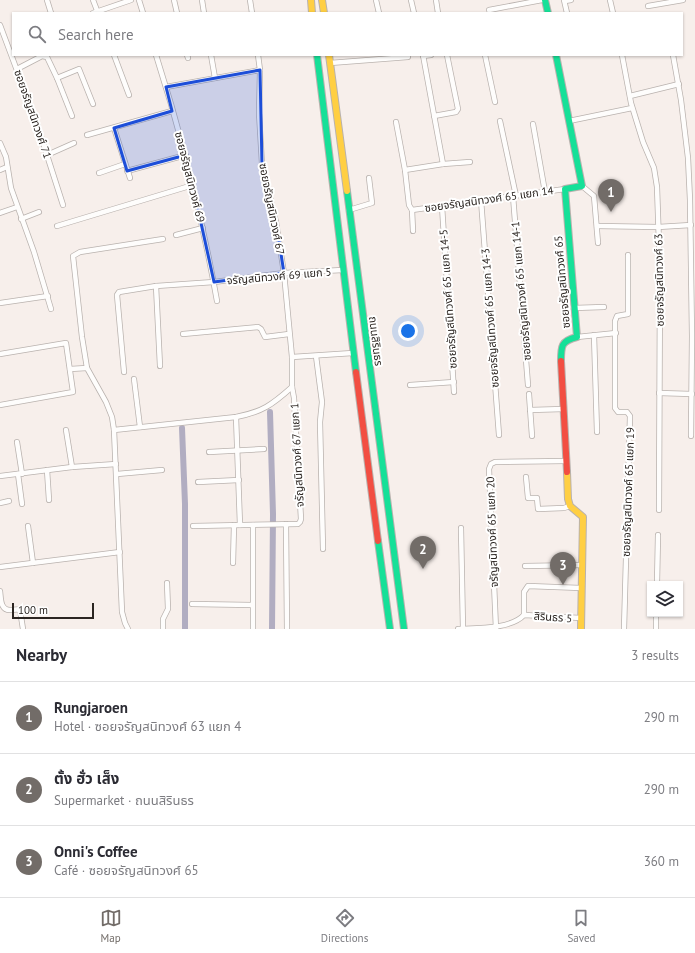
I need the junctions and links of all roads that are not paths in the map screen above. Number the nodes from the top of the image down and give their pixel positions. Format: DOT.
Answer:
graph roads {
  1 [pos="47,0"];
  2 [pos="94,0"];
  3 [pos="131,0"];
  4 [pos="139,0"];
  5 [pos="174,0"];
  6 [pos="202,0"];
  7 [pos="250,0"];
  8 [pos="311,0"];
  9 [pos="322,0"];
  10 [pos="376,0"];
  11 [pos="411,0"];
  12 [pos="436,0"];
  13 [pos="544,0"];
  14 [pos="571,0"];
  15 [pos="610,0"];
  16 [pos="683,0"];
  17 [pos="564,1"];
  18 [pos="648,6"];
  19 [pos="489,10"];
  20 [pos="51,12"];
  21 [pos="96,12"];
  22 [pos="99,12"];
  23 [pos="143,12"];
  24 [pos="176,12"];
  25 [pos="204,12"];
  26 [pos="252,12"];
  27 [pos="312,12"];
  28 [pos="324,12"];
  29 [pos="379,12"];
  30 [pos="414,12"];
  31 [pos="438,12"];
  32 [pos="548,12"];
  33 [pos="567,12"];
  34 [pos="613,12"];
  35 [pos="0,25"];
  36 [pos="2,37"];
  37 [pos="12,40"];
  38 [pos="7,43"];
  39 [pos="114,56"];
  40 [pos="156,56"];
  41 [pos="211,56"];
  42 [pos="258,56"];
  43 [pos="317,56"];
  44 [pos="329,56"];
  45 [pos="423,56"];
  46 [pos="447,56"];
  47 [pos="485,56"];
  48 [pos="556,56"];
  49 [pos="622,56"];
  50 [pos="673,56"];
  51 [pos="389,57"];
  52 [pos="408,57"];
  53 [pos="330,63"];
  54 [pos="17,69"];
  55 [pos="260,70"];
  56 [pos="57,78"];
  57 [pos="214,78"];
  58 [pos="679,84"];
  59 [pos="166,87"];
  60 [pos="129,95"];
  61 [pos="630,96"];
  62 [pos="496,102"];
  63 [pos="93,104"];
  64 [pos="632,108"];
  65 [pos="172,111"];
  66 [pos="72,116"];
  67 [pos="434,116"];
  68 [pos="500,121"];
  69 [pos="569,121"];
  70 [pos="396,122"];
  71 [pos="533,124"];
  72 [pos="114,128"];
  73 [pos="87,135"];
  74 [pos="0,143"];
  75 [pos="74,143"];
  76 [pos="47,155"];
  77 [pos="186,155"];
  78 [pos="470,162"];
  79 [pos="125,164"];
  80 [pos="443,164"];
  81 [pos="7,167"];
  82 [pos="0,170"];
  83 [pos="405,170"];
  84 [pos="127,171"];
  85 [pos="99,173"];
  86 [pos="130,178"];
  87 [pos="369,178"];
  88 [pos="193,185"];
  89 [pos="582,186"];
  90 [pos="565,189"];
  91 [pos="545,192"];
  92 [pos="514,196"];
  93 [pos="481,200"];
  94 [pos="63,205"];
  95 [pos="442,206"];
  96 [pos="17,207"];
  97 [pos="349,210"];
  98 [pos="412,210"];
  99 [pos="39,212"];
  100 [pos="0,213"];
  101 [pos="22,219"];
  102 [pos="691,225"];
  103 [pos="57,226"];
  104 [pos="597,226"];
  105 [pos="658,227"];
  106 [pos="203,228"];
  107 [pos="413,231"];
  108 [pos="176,235"];
  109 [pos="163,239"];
  110 [pos="598,243"];
  111 [pos="628,255"];
  112 [pos="343,270"];
  113 [pos="284,273"];
  114 [pos="214,282"];
  115 [pos="156,286"];
  116 [pos="48,296"];
  117 [pos="217,301"];
  118 [pos="0,303"];
  119 [pos="604,307"];
  120 [pos="574,308"];
  121 [pos="51,309"];
  122 [pos="616,333"];
  123 [pos="183,334"];
  124 [pos="289,334"];
  125 [pos="594,335"];
  126 [pos="577,336"];
  127 [pos="353,353"];
  128 [pos="0,354"];
  129 [pos="316,356"];
  130 [pos="292,357"];
  131 [pos="160,366"];
  132 [pos="87,368"];
  133 [pos="70,369"];
  134 [pos="124,372"];
  135 [pos="134,379"];
  136 [pos="454,382"];
  137 [pos="410,385"];
  138 [pos="528,385"];
  139 [pos="292,387"];
  140 [pos="454,392"];
  141 [pos="660,393"];
  142 [pos="529,394"];
  143 [pos="692,394"];
  144 [pos="0,405"];
  145 [pos="374,408"];
  146 [pos="564,408"];
  147 [pos="361,409"];
  148 [pos="530,410"];
  149 [pos="236,417"];
  150 [pos="376,419"];
  151 [pos="362,420"];
  152 [pos="140,427"];
  153 [pos="66,430"];
  154 [pos="114,430"];
  155 [pos="597,432"];
  156 [pos="499,435"];
  157 [pos="532,436"];
  158 [pos="691,436"];
  159 [pos="17,442"];
  160 [pos="264,449"];
  161 [pos="238,451"];
  162 [pos="209,452"];
  163 [pos="566,461"];
  164 [pos="116,464"];
  165 [pos="72,467"];
  166 [pos="47,470"];
  167 [pos="162,470"];
  168 [pos="20,474"];
  169 [pos="117,474"];
  170 [pos="0,476"];
  171 [pos="526,477"];
  172 [pos="239,480"];
  173 [pos="198,482"];
  174 [pos="49,500"];
  175 [pos="9,501"];
  176 [pos="0,503"];
  177 [pos="22,504"];
  178 [pos="570,506"];
  179 [pos="659,510"];
  180 [pos="286,524"];
  181 [pos="240,525"];
  182 [pos="253,525"];
  183 [pos="28,526"];
  184 [pos="193,526"];
  185 [pos="234,526"];
  186 [pos="461,528"];
  187 [pos="658,535"];
  188 [pos="323,549"];
  189 [pos="120,552"];
  190 [pos="33,563"];
  191 [pos="233,563"];
  192 [pos="582,565"];
  193 [pos="525,566"];
  194 [pos="0,567"];
  195 [pos="657,581"];
  196 [pos="167,583"];
  197 [pos="581,588"];
  198 [pos="0,591"];
  199 [pos="192,604"];
  200 [pos="252,605"];
  201 [pos="524,615"];
  202 [pos="656,617"];
  203 [pos="581,618"];
  204 [pos="23,629"];
  205 [pos="128,629"];
  206 [pos="163,629"];
  207 [pos="253,629"];
  208 [pos="287,629"];
  209 [pos="390,629"];
  210 [pos="404,629"];
  211 [pos="458,629"];
  212 [pos="463,629"];
  213 [pos="496,629"];
  214 [pos="581,629"];
  215 [pos="624,629"];
  216 [pos="656,629"];
  1 -- 20 [label="street"];
  2 -- 21 [label="street"];
  3 -- 22 [label="street"];
  4 -- 23 [label="street"];
  5 -- 24 [label="street"];
  6 -- 25 [label="street"];
  7 -- 26 [label="street"];
  8 -- 27 [label="main road"];
  9 -- 28 [label="main road"];
  10 -- 29 [label="street"];
  11 -- 30 [label="street"];
  12 -- 31 [label="street"];
  13 -- 19 [label="street"];
  13 -- 32 [label="main road"];
  14 -- 17 [label="street"];
  15 -- 34 [label="street"];
  16 -- 18 [label="street"];
  17 -- 33 [label="street"];
  35 -- 36 [label="street, ซอยจรัญสนิทวงศ์ 71"];
  36 -- 38 [label="street, ซอยจรัญสนิทวงศ์ 71"];
  37 -- 38 [label="street"];
  38 -- 54 [label="street, ซอยจรัญสนิทวงศ์ 71"];
  39 -- 60 [label="street"];
  40 -- 59 [label="street, ซอยจรัญสนิทวงศ์ 69"];
  41 -- 57 [label="street"];
  42 -- 55 [label="street, ซอยจรัญสนิทวงศ์ 67"];
  43 -- 112 [label="main road"];
  44 -- 53 [label="main road, ถนนสิรินธร"];
  45 -- 67 [label="street"];
  46 -- 67 [label="street"];
  47 -- 62 [label="street"];
  48 -- 69 [label="main road"];
  49 -- 61 [label="street, ซอยจรัญสนิทวงศ์ 63"];
  50 -- 58 [label="street"];
  51 -- 52 [label="street"];
  51 -- 53 [label="street"];
  53 -- 97 [label="main road, ถนนสิรินธร"];
  54 -- 56 [label="street"];
  54 -- 76 [label="street, ซอยจรัญสนิทวงศ์ 71"];
  55 -- 57 [label="street"];
  55 -- 113 [label="street, ซอยจรัญสนิทวงศ์ 67"];
  56 -- 63 [label="street"];
  56 -- 66 [label="street"];
  57 -- 59 [label="street"];
  58 -- 61 [label="street"];
  58 -- 102 [label="street"];
  59 -- 65 [label="street, ซอยจรัญสนิทวงศ์ 69"];
  61 -- 64 [label="street, ซอยจรัญสนิทวงศ์ 63"];
  64 -- 69 [label="street"];
  64 -- 105 [label="street, ซอยจรัญสนิทวงศ์ 63"];
  65 -- 72 [label="street"];
  65 -- 77 [label="street, ซอยจรัญสนิทวงศ์ 69"];
  67 -- 80 [label="street"];
  68 -- 92 [label="street, ซอยจรัญสนิทวงศ์ 65 แยก 14-1"];
  69 -- 89 [label="main road"];
  70 -- 83 [label="street"];
  71 -- 91 [label="street"];
  72 -- 73 [label="street"];
  72 -- 79 [label="street"];
  74 -- 81 [label="street"];
  75 -- 76 [label="street"];
  76 -- 94 [label="street, ซอยจรัญสนิทวงศ์ 71"];
  77 -- 84 [label="street"];
  77 -- 88 [label="street, ซอยจรัญสนิทวงศ์ 69"];
  78 -- 80 [label="street"];
  79 -- 84 [label="street"];
  79 -- 85 [label="street"];
  80 -- 83 [label="street"];
  81 -- 82 [label="street"];
  81 -- 96 [label="street"];
  83 -- 98 [label="street"];
  84 -- 86 [label="street"];
  87 -- 97 [label="street"];
  88 -- 103 [label="street"];
  88 -- 106 [label="street, ซอยจรัญสนิทวงศ์ 69"];
  89 -- 90 [label="main road"];
  89 -- 104 [label="street"];
  90 -- 91 [label="street, ซอยจรัญสนิทวงศ์ 65 แยก 14"];
  90 -- 120 [label="main road, ซอยจรัญสนิทวงศ์ 65"];
  91 -- 92 [label="street, ซอยจรัญสนิทวงศ์ 65 แยก 14"];
  92 -- 93 [label="street, ซอยจรัญสนิทวงศ์ 65 แยก 14"];
  92 -- 138 [label="street, ซอยจรัญสนิทวงศ์ 65 แยก 14-1"];
  93 -- 95 [label="street, ซอยจรัญสนิทวงศ์ 65 แยก 14"];
  93 -- 156 [label="street, ซอยจรัญสนิทวงศ์ 65 แยก 14-3"];
  95 -- 98 [label="street, ซอยจรัญสนิทวงศ์ 65 แยก 14"];
  95 -- 136 [label="street, ซอยจรัญสนิทวงศ์ 65 แยก 14-5"];
  96 -- 100 [label="street"];
  96 -- 101 [label="street"];
  97 -- 145 [label="main road, ถนนสิรินธร"];
  98 -- 107 [label="street"];
  99 -- 101 [label="street"];
  101 -- 116 [label="street"];
  102 -- 105 [label="street"];
  102 -- 143 [label="street"];
  104 -- 105 [label="street"];
  104 -- 110 [label="street"];
  105 -- 141 [label="street, ซอยจรัญสนิทวงศ์ 63"];
  106 -- 108 [label="street"];
  106 -- 114 [label="street, ซอยจรัญสนิทวงศ์ 69"];
  109 -- 132 [label="street"];
  111 -- 122 [label="street"];
  112 -- 113 [label="street, จรัญสนิทวงศ์ 69 แยก 5"];
  112 -- 127 [label="main road"];
  113 -- 114 [label="street, จรัญสนิทวงศ์ 69 แยก 5"];
  113 -- 124 [label="street, ซอยจรัญสนิทวงศ์ 67"];
  114 -- 115 [label="street, จรัญสนิทวงศ์ 69 แยก 5"];
  114 -- 117 [label="street, ซอยจรัญสนิทวงศ์ 69"];
  115 -- 131 [label="street"];
  115 -- 134 [label="street, จรัญสนิทวงศ์ 69 แยก 5"];
  116 -- 118 [label="street"];
  116 -- 121 [label="street"];
  119 -- 120 [label="street"];
  120 -- 126 [label="main road, ซอยจรัญสนิทวงศ์ 65"];
  122 -- 125 [label="street"];
  122 -- 215 [label="street, ซอยจรัญสนิทวงศ์ 65 แยก 19"];
  123 -- 124 [label="street"];
  124 -- 130 [label="street, ซอยจรัญสนิทวงศ์ 67"];
  125 -- 126 [label="street"];
  125 -- 155 [label="street"];
  126 -- 146 [label="main road, ซอยจรัญสนิทวงศ์ 65"];
  127 -- 129 [label="street"];
  127 -- 147 [label="main road"];
  128 -- 133 [label="street"];
  129 -- 130 [label="street"];
  129 -- 188 [label="street"];
  130 -- 139 [label="street, ซอยจรัญสนิทวงศ์ 67"];
  132 -- 133 [label="street"];
  132 -- 154 [label="street"];
  133 -- 144 [label="street"];
  135 -- 152 [label="street"];
  136 -- 137 [label="street"];
  136 -- 140 [label="street, ซอยจรัญสนิทวงศ์ 65 แยก 14-5"];
  139 -- 149 [label="street"];
  139 -- 180 [label="street, จรัญสนิทวงศ์ 67 แยก 1"];
  141 -- 143 [label="street"];
  141 -- 179 [label="street, ซอยจรัญสนิทวงศ์ 63"];
  142 -- 148 [label="street"];
  143 -- 158 [label="street"];
  145 -- 147 [label="main road"];
  145 -- 150 [label="main road, ถนนสิรินธร"];
  146 -- 148 [label="street"];
  146 -- 163 [label="main road, ซอยจรัญสนิทวงศ์ 65"];
  147 -- 151 [label="main road"];
  148 -- 157 [label="street"];
  149 -- 152 [label="street"];
  149 -- 161 [label="street"];
  150 -- 151 [label="main road"];
  150 -- 210 [label="main road, ถนนสิรินธร"];
  151 -- 209 [label="main road"];
  152 -- 154 [label="street"];
  153 -- 165 [label="street"];
  154 -- 164 [label="street"];
  159 -- 168 [label="street"];
  160 -- 161 [label="street"];
  161 -- 162 [label="street"];
  161 -- 172 [label="street"];
  163 -- 178 [label="main road, ซอยจรัญสนิทวงศ์ 65"];
  163 -- 213 [label="street, จรัญสนิทวงศ์ 65 แยก 20"];
  164 -- 165 [label="street"];
  164 -- 169 [label="street"];
  165 -- 166 [label="street"];
  166 -- 168 [label="street"];
  166 -- 174 [label="street"];
  167 -- 169 [label="street"];
  168 -- 170 [label="street"];
  168 -- 177 [label="street"];
  169 -- 189 [label="street"];
  171 -- 178 [label="street"];
  172 -- 173 [label="street"];
  172 -- 181 [label="street"];
  175 -- 176 [label="street"];
  178 -- 192 [label="main road"];
  180 -- 182 [label="street"];
  180 -- 208 [label="street"];
  181 -- 182 [label="street"];
  181 -- 185 [label="street"];
  182 -- 200 [label="street"];
  183 -- 190 [label="street"];
  184 -- 185 [label="street"];
  185 -- 191 [label="street"];
  186 -- 212 [label="street"];
  187 -- 195 [label="street"];
  189 -- 190 [label="street"];
  189 -- 205 [label="street"];
  190 -- 194 [label="street"];
  192 -- 193 [label="street"];
  192 -- 197 [label="main road"];
  196 -- 206 [label="street"];
  197 -- 201 [label="street"];
  197 -- 203 [label="main road"];
  198 -- 204 [label="street"];
  199 -- 200 [label="street"];
  200 -- 207 [label="street"];
  201 -- 203 [label="street, สิรินธร 5"];
  201 -- 213 [label="street, สิรินธร 5"];
  202 -- 216 [label="street"];
  203 -- 214 [label="main road"];
  211 -- 212 [label="street, สิรินธร 5"];
  212 -- 213 [label="street, สิรินธร 5"];
}
